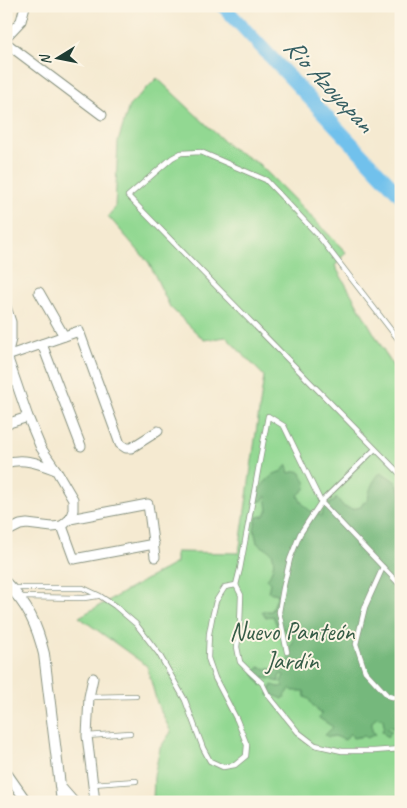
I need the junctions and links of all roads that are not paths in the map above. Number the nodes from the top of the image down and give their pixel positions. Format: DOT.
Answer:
graph roads {
  1 [pos="25,6"];
  2 [pos="6,37"];
  3 [pos="6,44"];
  4 [pos="102,115"];
  5 [pos="39,292"];
  6 [pos="6,307"];
  7 [pos="9,333"];
  8 [pos="64,336"];
  9 [pos="401,343"];
  10 [pos="42,344"];
  11 [pos="8,356"];
  12 [pos="28,417"];
  13 [pos="6,424"];
  14 [pos="158,431"];
  15 [pos="81,446"];
  16 [pos="375,449"];
  17 [pos="6,463"];
  18 [pos="56,470"];
  19 [pos="401,476"];
  20 [pos="320,502"];
  21 [pos="70,519"];
  22 [pos="62,526"];
  23 [pos="6,532"];
  24 [pos="154,544"];
  25 [pos="156,557"];
  26 [pos="382,567"];
  27 [pos="8,585"];
  28 [pos="236,585"];
  29 [pos="401,586"];
  30 [pos="100,596"];
  31 [pos="19,597"];
  32 [pos="287,652"];
  33 [pos="93,678"];
  34 [pos="136,696"];
  35 [pos="89,697"];
  36 [pos="401,698"];
  37 [pos="130,733"];
  38 [pos="86,736"];
  39 [pos="401,749"];
  40 [pos="6,772"];
  41 [pos="136,781"];
  42 [pos="93,784"];
  43 [pos="60,786"];
  44 [pos="27,802"];
  45 [pos="62,802"];
  46 [pos="74,802"];
  47 [pos="95,802"];
  1 -- 2 [label="street"];
  3 -- 4 [label="street"];
  5 -- 8 [label="street"];
  6 -- 7 [label="street"];
  7 -- 11 [label="street"];
  8 -- 10 [label="street"];
  8 -- 14 [label="street"];
  9 -- 16 [label="lane"];
  10 -- 11 [label="street"];
  10 -- 15 [label="street"];
  11 -- 12 [label="street"];
  12 -- 13 [label="street"];
  12 -- 18 [label="street"];
  16 -- 19 [label="lane"];
  16 -- 20 [label="lane"];
  17 -- 18 [label="street"];
  18 -- 21 [label="street"];
  20 -- 26 [label="lane"];
  20 -- 28 [label="lane"];
  20 -- 32 [label="lane"];
  21 -- 22 [label="street"];
  21 -- 24 [label="street"];
  22 -- 23 [label="street"];
  22 -- 24 [label="street"];
  24 -- 25 [label="street"];
  26 -- 29 [label="lane"];
  26 -- 36 [label="lane"];
  27 -- 30 [label="lane"];
  27 -- 31 [label="street"];
  28 -- 30 [label="lane"];
  28 -- 39 [label="lane"];
  30 -- 31 [label="lane"];
  31 -- 43 [label="street"];
  33 -- 35 [label="street"];
  34 -- 35 [label="lane"];
  35 -- 38 [label="street"];
  37 -- 38 [label="lane"];
  38 -- 42 [label="street"];
  40 -- 44 [label="street"];
  41 -- 42 [label="lane"];
  42 -- 47 [label="street"];
  43 -- 45 [label="street"];
  43 -- 46 [label="street"];
}
